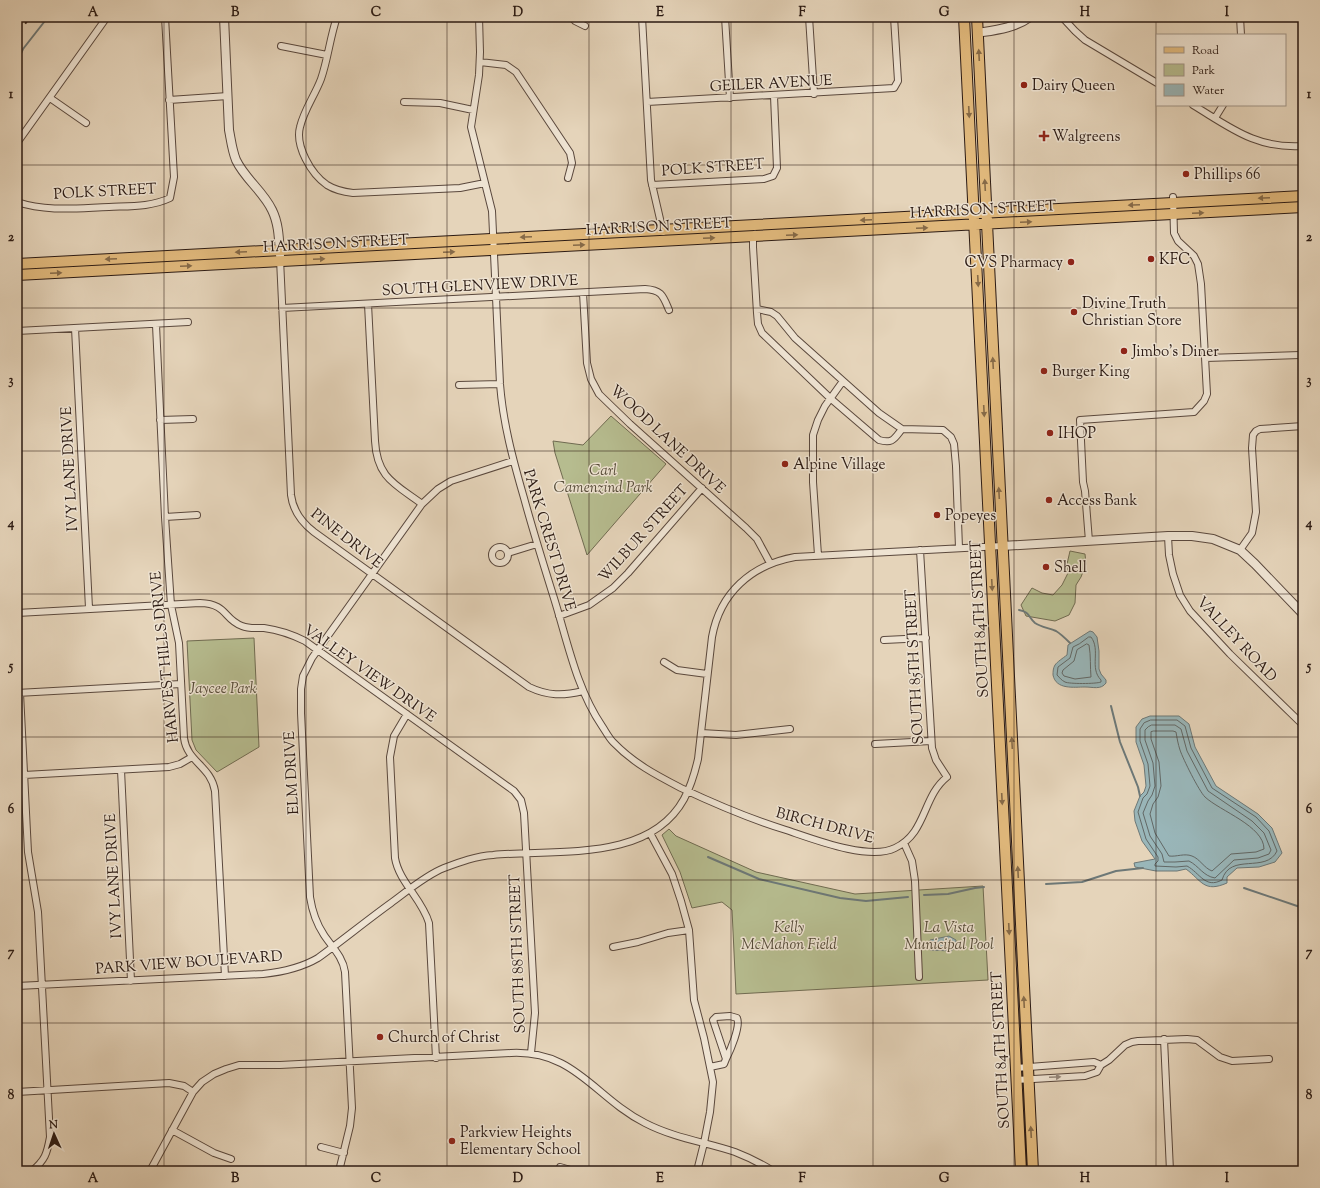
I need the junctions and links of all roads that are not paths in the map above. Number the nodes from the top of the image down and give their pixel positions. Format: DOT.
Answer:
graph roads {
  1 [pos="107,17"];
  2 [pos="165,17"];
  3 [pos="224,17"];
  4 [pos="337,17"];
  5 [pos="479,17"];
  6 [pos="571,17"];
  7 [pos="642,17"];
  8 [pos="725,17"];
  9 [pos="809,17"];
  10 [pos="894,17"];
  11 [pos="964,17"];
  12 [pos="970,17"];
  13 [pos="977,17"];
  14 [pos="1030,17"];
  15 [pos="1062,17"];
  16 [pos="1240,17"];
  17 [pos="585,26"];
  18 [pos="977,33"];
  19 [pos="1240,34"];
  20 [pos="281,46"];
  21 [pos="327,55"];
  22 [pos="480,62"];
  23 [pos="1156,82"];
  24 [pos="814,94"];
  25 [pos="228,96"];
  26 [pos="774,96"];
  27 [pos="50,98"];
  28 [pos="730,98"];
  29 [pos="169,100"];
  30 [pos="404,102"];
  31 [pos="647,102"];
  32 [pos="1195,106"];
  33 [pos="1222,106"];
  34 [pos="473,110"];
  35 [pos="1215,118"];
  36 [pos="86,123"];
  37 [pos="17,143"];
  38 [pos="1303,146"];
  39 [pos="568,178"];
  40 [pos="485,183"];
  41 [pos="652,185"];
  42 [pos="1303,196"];
  43 [pos="1173,200"];
  44 [pos="17,202"];
  45 [pos="1303,207"];
  46 [pos="975,214"];
  47 [pos="986,214"];
  48 [pos="1174,214"];
  49 [pos="987,224"];
  50 [pos="760,225"];
  51 [pos="975,225"];
  52 [pos="663,230"];
  53 [pos="753,236"];
  54 [pos="658,241"];
  55 [pos="494,244"];
  56 [pos="280,255"];
  57 [pos="17,264"];
  58 [pos="17,275"];
  59 [pos="583,293"];
  60 [pos="497,297"];
  61 [pos="368,304"];
  62 [pos="282,308"];
  63 [pos="756,309"];
  64 [pos="669,310"];
  65 [pos="188,322"];
  66 [pos="156,324"];
  67 [pos="75,328"];
  68 [pos="17,331"];
  69 [pos="1300,355"];
  70 [pos="1205,358"];
  71 [pos="843,381"];
  72 [pos="500,384"];
  73 [pos="459,385"];
  74 [pos="830,398"];
  75 [pos="193,419"];
  76 [pos="160,420"];
  77 [pos="1303,426"];
  78 [pos="902,429"];
  79 [pos="513,461"];
  80 [pos="702,488"];
  81 [pos="422,504"];
  82 [pos="197,515"];
  83 [pos="165,517"];
  84 [pos="1168,536"];
  85 [pos="1090,541"];
  86 [pos="537,544"];
  87 [pos="990,546"];
  88 [pos="1002,546"];
  89 [pos="959,548"];
  90 [pos="920,550"];
  91 [pos="1240,550"];
  92 [pos="508,553"];
  93 [pos="818,556"];
  94 [pos="770,563"];
  95 [pos="372,574"];
  96 [pos="171,605"];
  97 [pos="89,608"];
  98 [pos="17,613"];
  99 [pos="1303,614"];
  100 [pos="559,616"];
  101 [pos="926,638"];
  102 [pos="884,640"];
  103 [pos="318,650"];
  104 [pos="664,662"];
  105 [pos="707,674"];
  106 [pos="181,684"];
  107 [pos="582,691"];
  108 [pos="19,693"];
  109 [pos="407,714"];
  110 [pos="1303,725"];
  111 [pos="790,729"];
  112 [pos="701,733"];
  113 [pos="931,741"];
  114 [pos="875,744"];
  115 [pos="192,757"];
  116 [pos="121,770"];
  117 [pos="24,775"];
  118 [pos="947,777"];
  119 [pos="688,791"];
  120 [pos="650,833"];
  121 [pos="904,843"];
  122 [pos="526,853"];
  123 [pos="410,888"];
  124 [pos="689,930"];
  125 [pos="333,947"];
  126 [pos="613,947"];
  127 [pos="225,976"];
  128 [pos="919,977"];
  129 [pos="131,981"];
  130 [pos="42,985"];
  131 [pos="17,986"];
  132 [pos="1164,1039"];
  133 [pos="531,1053"];
  134 [pos="436,1058"];
  135 [pos="726,1059"];
  136 [pos="1269,1059"];
  137 [pos="349,1061"];
  138 [pos="1101,1065"];
  139 [pos="710,1067"];
  140 [pos="1027,1067"];
  141 [pos="1016,1068"];
  142 [pos="1028,1079"];
  143 [pos="1016,1080"];
  144 [pos="48,1090"];
  145 [pos="17,1092"];
  146 [pos="193,1092"];
  147 [pos="172,1130"];
  148 [pos="704,1144"];
  149 [pos="321,1147"];
  150 [pos="344,1153"];
  151 [pos="231,1159"];
  152 [pos="560,1166"];
  153 [pos="32,1171"];
  154 [pos="150,1171"];
  155 [pos="339,1171"];
  156 [pos="574,1171"];
  157 [pos="697,1171"];
  158 [pos="773,1171"];
  159 [pos="1021,1171"];
  160 [pos="1033,1171"];
  161 [pos="1170,1171"];
  1 -- 27 [label="street"];
  2 -- 29 [label="street"];
  3 -- 25 [label="street"];
  4 -- 21 [label="street"];
  5 -- 22 [label="street, PARK CREST DRIVE"];
  6 -- 17 [label="street"];
  7 -- 31 [label="street"];
  8 -- 28 [label="street"];
  9 -- 24 [label="street"];
  10 -- 24 [label="street, GEILER AVENUE"];
  11 -- 46 [label="main road, SOUTH 84TH STREET, one-way"];
  12 -- 18 [label="main road"];
  13 -- 18 [label="main road, SOUTH 84TH STREET"];
  14 -- 18 [label="street"];
  15 -- 23 [label="street"];
  16 -- 19 [label="street"];
  47 -- 18 [label="main road, SOUTH 84TH STREET, one-way"];
  20 -- 21 [label="street"];
  21 -- 40 [label="street"];
  22 -- 34 [label="street, PARK CREST DRIVE"];
  22 -- 39 [label="street"];
  24 -- 26 [label="street, GEILER AVENUE"];
  25 -- 29 [label="street"];
  25 -- 56 [label="street"];
  26 -- 28 [label="street, GEILER AVENUE"];
  26 -- 41 [label="street, POLK STREET"];
  27 -- 36 [label="street"];
  27 -- 37 [label="street"];
  28 -- 31 [label="street, GEILER AVENUE"];
  29 -- 44 [label="street, POLK STREET"];
  30 -- 34 [label="street"];
  31 -- 41 [label="street"];
  32 -- 35 [label="street"];
  33 -- 35 [label="street"];
  34 -- 40 [label="street, PARK CREST DRIVE"];
  35 -- 38 [label="street"];
  40 -- 55 [label="street, PARK CREST DRIVE"];
  41 -- 52 [label="street"];
  42 -- 43 [label="main road, HARRISON STREET, one-way"];
  43 -- 47 [label="main road, HARRISON STREET, one-way"];
  43 -- 48 [label="street"];
  48 -- 45 [label="main road, HARRISON STREET, one-way"];
  46 -- 47 [label="main road, HARRISON STREET"];
  46 -- 50 [label="main road, HARRISON STREET, one-way"];
  46 -- 51 [label="main road, SOUTH 84TH STREET"];
  47 -- 49 [label="main road, SOUTH 84TH STREET"];
  49 -- 48 [label="main road, HARRISON STREET, one-way"];
  48 -- 70 [label="street"];
  49 -- 51 [label="main road, HARRISON STREET"];
  88 -- 49 [label="main road, SOUTH 84TH STREET, one-way"];
  50 -- 52 [label="main road, HARRISON STREET"];
  50 -- 53 [label="street"];
  53 -- 51 [label="main road, HARRISON STREET, one-way"];
  51 -- 87 [label="main road, SOUTH 84TH STREET, one-way"];
  52 -- 54 [label="street"];
  52 -- 55 [label="main road, HARRISON STREET, one-way"];
  54 -- 53 [label="main road, HARRISON STREET, one-way"];
  53 -- 63 [label="street"];
  55 -- 54 [label="main road, HARRISON STREET, one-way"];
  55 -- 56 [label="main road, HARRISON STREET"];
  55 -- 60 [label="street, PARK CREST DRIVE"];
  56 -- 57 [label="main road, HARRISON STREET, one-way"];
  58 -- 56 [label="main road, HARRISON STREET, one-way"];
  56 -- 62 [label="street, PINE DRIVE"];
  59 -- 60 [label="street, SOUTH GLENVIEW DRIVE"];
  59 -- 64 [label="street, SOUTH GLENVIEW DRIVE"];
  59 -- 80 [label="street, WOOD LANE DRIVE"];
  60 -- 61 [label="street, SOUTH GLENVIEW DRIVE"];
  60 -- 72 [label="street, PARK CREST DRIVE"];
  61 -- 62 [label="street, SOUTH GLENVIEW DRIVE"];
  61 -- 81 [label="street"];
  62 -- 95 [label="street, PINE DRIVE"];
  63 -- 71 [label="street"];
  63 -- 74 [label="street"];
  65 -- 66 [label="street"];
  66 -- 67 [label="street"];
  66 -- 76 [label="street, HARVEST HILLS DRIVE"];
  67 -- 68 [label="street"];
  67 -- 97 [label="street, IVY LANE DRIVE"];
  69 -- 70 [label="street"];
  70 -- 85 [label="street"];
  71 -- 74 [label="street"];
  71 -- 78 [label="street"];
  72 -- 73 [label="street"];
  72 -- 79 [label="street, PARK CREST DRIVE"];
  74 -- 78 [label="street"];
  74 -- 93 [label="street"];
  75 -- 76 [label="street"];
  76 -- 83 [label="street, HARVEST HILLS DRIVE"];
  77 -- 91 [label="street"];
  78 -- 89 [label="street"];
  79 -- 81 [label="street, ELM DRIVE"];
  79 -- 86 [label="street, PARK CREST DRIVE"];
  80 -- 94 [label="street, WOOD LANE DRIVE"];
  80 -- 100 [label="street, WILBUR STREET"];
  81 -- 95 [label="street, ELM DRIVE"];
  82 -- 83 [label="street"];
  83 -- 96 [label="street, HARVEST HILLS DRIVE"];
  84 -- 85 [label="street, PARK VIEW BOULEVARD"];
  84 -- 91 [label="street, PARK VIEW BOULEVARD"];
  84 -- 110 [label="street, VALLEY ROAD"];
  85 -- 88 [label="street, PARK VIEW BOULEVARD"];
  86 -- 92 [label="street"];
  86 -- 100 [label="street, PARK CREST DRIVE"];
  87 -- 88 [label="street, PARK VIEW BOULEVARD"];
  87 -- 89 [label="street, PARK VIEW BOULEVARD"];
  87 -- 141 [label="main road, SOUTH 84TH STREET, one-way"];
  140 -- 88 [label="main road, SOUTH 84TH STREET, one-way"];
  89 -- 90 [label="street, PARK VIEW BOULEVARD"];
  90 -- 93 [label="street, PARK VIEW BOULEVARD"];
  90 -- 101 [label="street, SOUTH 85TH STREET"];
  91 -- 99 [label="street, PARK VIEW BOULEVARD"];
  93 -- 94 [label="street, PARK VIEW BOULEVARD"];
  94 -- 105 [label="street, PARK VIEW BOULEVARD"];
  95 -- 103 [label="street, ELM DRIVE"];
  95 -- 107 [label="street, PINE DRIVE"];
  96 -- 97 [label="street, VALLEY VIEW DRIVE"];
  96 -- 103 [label="street, VALLEY VIEW DRIVE"];
  96 -- 106 [label="street, HARVEST HILLS DRIVE"];
  97 -- 98 [label="street, VALLEY VIEW DRIVE"];
  100 -- 107 [label="street, PARK CREST DRIVE"];
  101 -- 102 [label="street"];
  101 -- 113 [label="street, SOUTH 85TH STREET"];
  103 -- 109 [label="street, VALLEY VIEW DRIVE"];
  103 -- 125 [label="street, ELM DRIVE"];
  104 -- 105 [label="street"];
  105 -- 112 [label="street, PARK VIEW BOULEVARD"];
  106 -- 108 [label="street"];
  106 -- 115 [label="street, HARVEST HILLS DRIVE"];
  107 -- 119 [label="street, PARK CREST DRIVE"];
  108 -- 117 [label="street"];
  109 -- 122 [label="street, VALLEY VIEW DRIVE"];
  109 -- 123 [label="street"];
  111 -- 112 [label="street"];
  112 -- 119 [label="street, PARK VIEW BOULEVARD"];
  113 -- 114 [label="street"];
  113 -- 118 [label="street, SOUTH 85TH STREET"];
  115 -- 116 [label="street"];
  115 -- 127 [label="street, HARVEST HILLS DRIVE"];
  116 -- 117 [label="street"];
  116 -- 129 [label="street, IVY LANE DRIVE"];
  117 -- 130 [label="street"];
  118 -- 121 [label="street, BIRCH DRIVE"];
  119 -- 120 [label="street, PARK VIEW BOULEVARD"];
  119 -- 121 [label="street, BIRCH DRIVE"];
  120 -- 122 [label="street, PARK VIEW BOULEVARD"];
  120 -- 124 [label="street"];
  121 -- 128 [label="street"];
  122 -- 123 [label="street, PARK VIEW BOULEVARD"];
  122 -- 133 [label="street, SOUTH 88TH STREET"];
  123 -- 125 [label="street, PARK VIEW BOULEVARD"];
  123 -- 134 [label="street"];
  124 -- 126 [label="street"];
  124 -- 139 [label="street"];
  125 -- 127 [label="street, PARK VIEW BOULEVARD"];
  125 -- 137 [label="street, ELM DRIVE"];
  127 -- 129 [label="street, PARK VIEW BOULEVARD"];
  129 -- 130 [label="street, PARK VIEW BOULEVARD"];
  130 -- 131 [label="street, PARK VIEW BOULEVARD"];
  130 -- 144 [label="street"];
  132 -- 136 [label="street"];
  132 -- 138 [label="street"];
  132 -- 161 [label="street"];
  133 -- 134 [label="street"];
  133 -- 148 [label="street"];
  134 -- 137 [label="street"];
  135 -- 135 [label="street"];
  135 -- 139 [label="street"];
  137 -- 146 [label="street"];
  137 -- 150 [label="street, ELM DRIVE"];
  138 -- 140 [label="street"];
  142 -- 138 [label="street, one-way"];
  139 -- 148 [label="street"];
  140 -- 141 [label="street"];
  140 -- 142 [label="main road, SOUTH 84TH STREET"];
  141 -- 143 [label="main road, SOUTH 84TH STREET"];
  142 -- 143 [label="street"];
  160 -- 142 [label="main road, SOUTH 84TH STREET, one-way"];
  143 -- 159 [label="main road, SOUTH 84TH STREET"];
  144 -- 145 [label="street"];
  144 -- 146 [label="street"];
  144 -- 153 [label="street"];
  146 -- 147 [label="street"];
  147 -- 151 [label="street"];
  147 -- 154 [label="street"];
  148 -- 157 [label="street"];
  148 -- 158 [label="street"];
  149 -- 150 [label="street"];
  150 -- 155 [label="street, ELM DRIVE"];
  152 -- 156 [label="street"];
}
